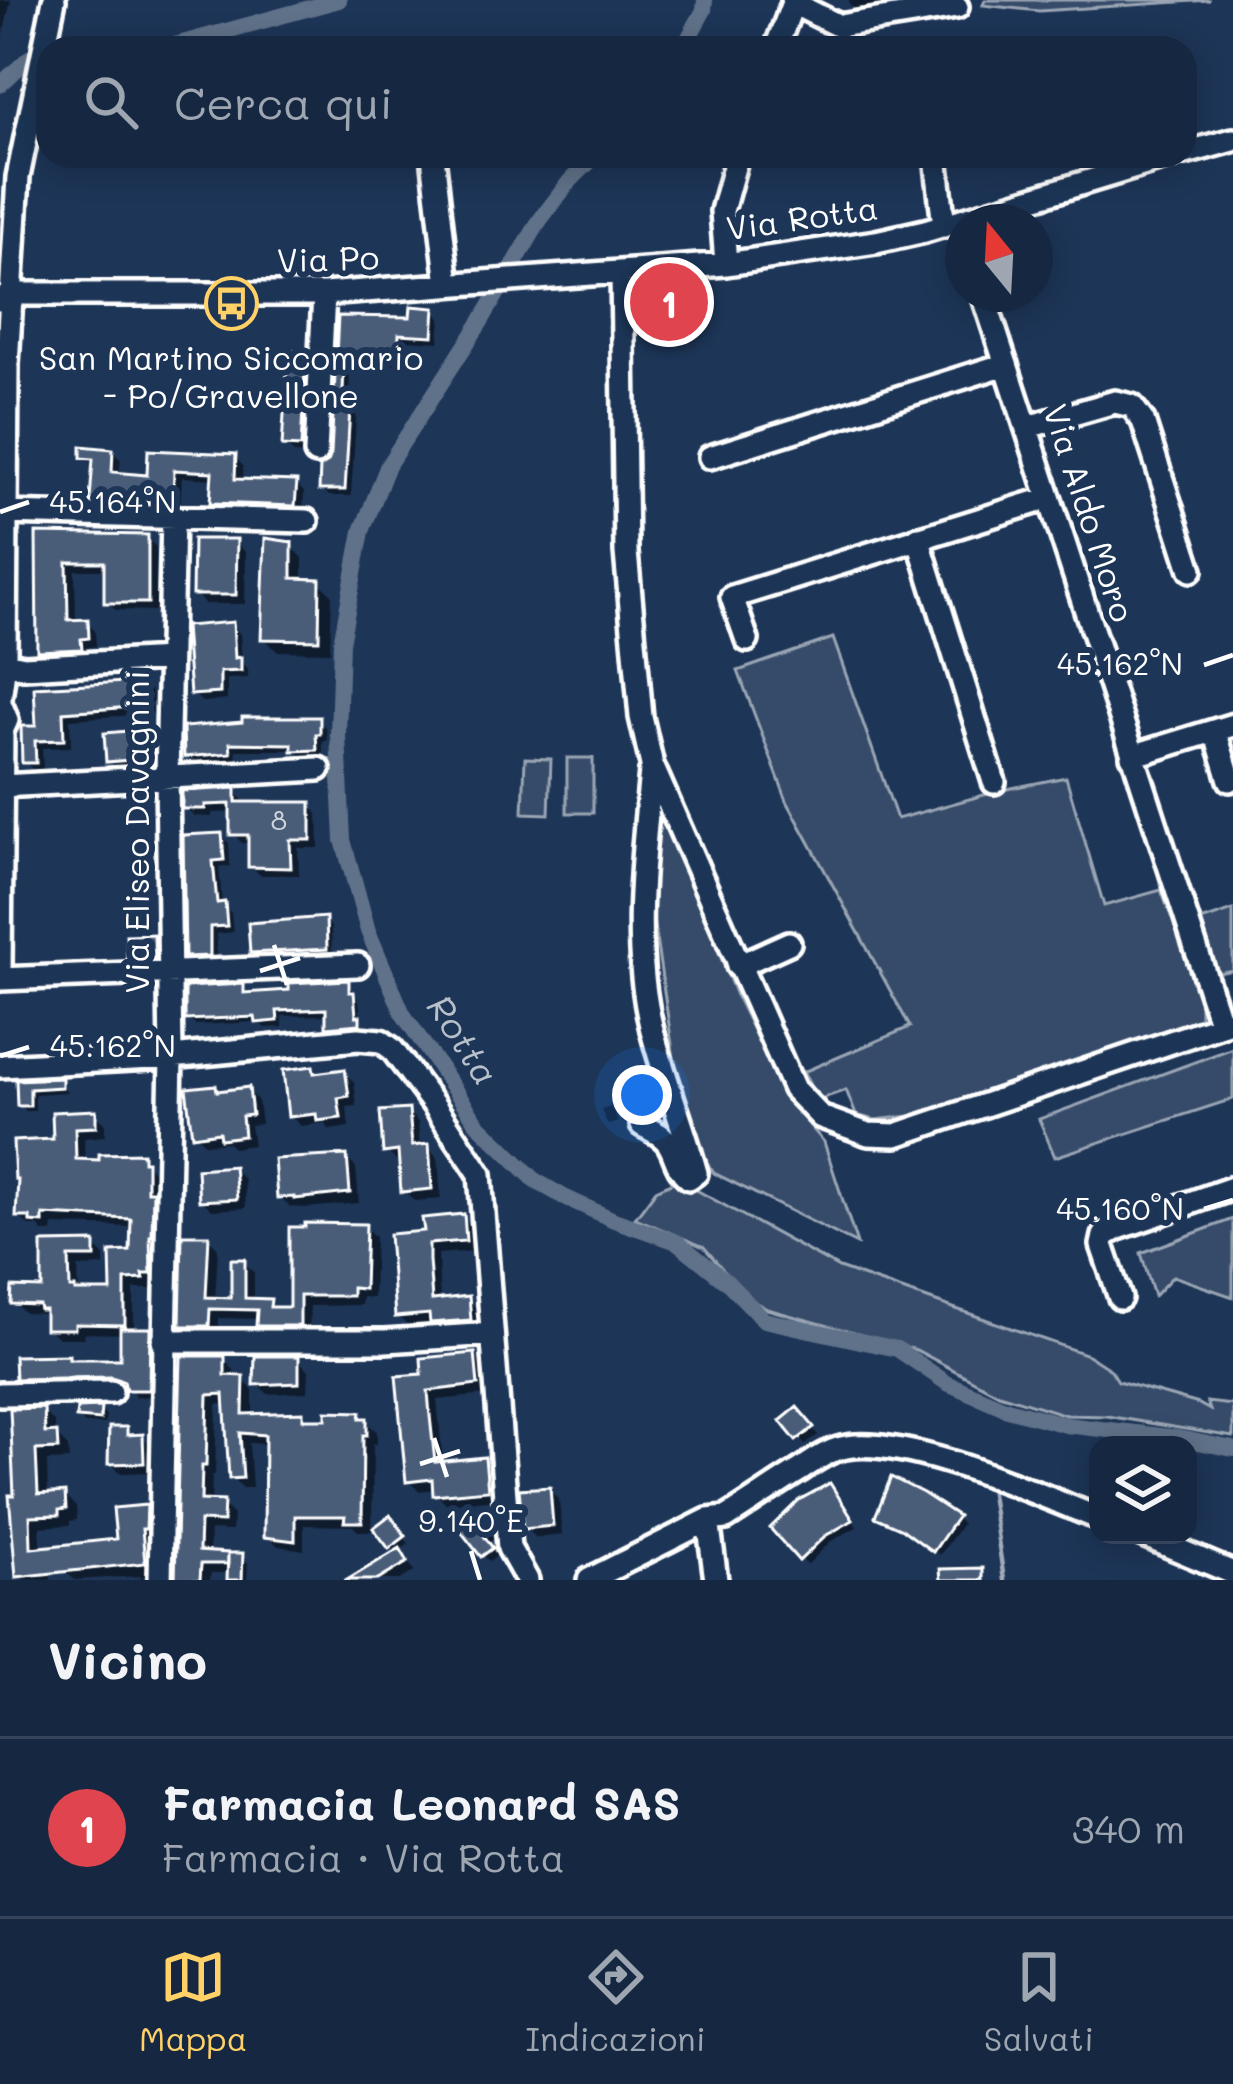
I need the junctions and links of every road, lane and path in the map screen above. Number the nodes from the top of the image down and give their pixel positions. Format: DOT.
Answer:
graph roads {
  1 [pos="54,0"];
  2 [pos="793,2"];
  3 [pos="957,8"];
  4 [pos="46,36"];
  5 [pos="780,36"];
  6 [pos="36,79"];
  7 [pos="1233,140"];
  8 [pos="1197,150"];
  9 [pos="434,168"];
  10 [pos="734,168"];
  11 [pos="939,168"];
  12 [pos="1135,168"];
  13 [pos="950,204"];
  14 [pos="1024,204"];
  15 [pos="945,228"];
  16 [pos="726,264"];
  17 [pos="622,272"];
  18 [pos="502,281"];
  19 [pos="448,285"];
  20 [pos="324,294"];
  21 [pos="6,297"];
  22 [pos="989,312"];
  23 [pos="1006,364"];
  24 [pos="1028,427"];
  25 [pos="316,454"];
  26 [pos="710,457"];
  27 [pos="1049,498"];
  28 [pos="5,512"];
  29 [pos="172,516"];
  30 [pos="307,520"];
  31 [pos="918,538"];
  32 [pos="1191,570"];
  33 [pos="747,640"];
  34 [pos="169,659"];
  35 [pos="2,666"];
  36 [pos="0,701"];
  37 [pos="1224,728"];
  38 [pos="1,733"];
  39 [pos="1132,756"];
  40 [pos="652,765"];
  41 [pos="319,769"];
  42 [pos="167,776"];
  43 [pos="1230,780"];
  44 [pos="994,782"];
  45 [pos="1,784"];
  46 [pos="1,843"];
  47 [pos="789,943"];
  48 [pos="0,952"];
  49 [pos="358,965"];
  50 [pos="738,966"];
  51 [pos="170,974"];
  52 [pos="0,976"];
  53 [pos="1227,1023"];
  54 [pos="171,1057"];
  55 [pos="0,1066"];
  56 [pos="641,1125"];
  57 [pos="1233,1188"];
  58 [pos="1120,1298"];
  59 [pos="492,1334"];
  60 [pos="164,1341"];
  61 [pos="111,1392"];
  62 [pos="0,1394"];
  63 [pos="1089,1513"];
  64 [pos="708,1520"];
  65 [pos="1164,1544"];
  66 [pos="1233,1573"];
  67 [pos="160,1580"];
  68 [pos="527,1580"];
  69 [pos="589,1580"];
  70 [pos="716,1580"];
  1 -- 4 [label="street"];
  2 -- 3 [label="street"];
  2 -- 5 [label="street"];
  6 -- 21 [label="street"];
  7 -- 8 [label="street"];
  9 -- 19 [label="street"];
  10 -- 16 [label="street"];
  11 -- 13 [label="street"];
  12 -- 14 [label="street, Via Rotta"];
  15 -- 16 [label="street, Via Rotta"];
  16 -- 17 [label="street, Via Rotta"];
  17 -- 18 [label="street, Via Rotta"];
  17 -- 40 [label="street"];
  18 -- 19 [label="street, Via Po"];
  19 -- 20 [label="street, Via Po"];
  20 -- 21 [label="street, Via Po"];
  20 -- 25 [label="street"];
  21 -- 28 [label="street"];
  22 -- 23 [label="street, Via Aldo Moro"];
  23 -- 24 [label="street, Via Aldo Moro"];
  23 -- 26 [label="street"];
  24 -- 27 [label="street, Via Aldo Moro"];
  24 -- 32 [label="street"];
  27 -- 31 [label="street"];
  27 -- 39 [label="street, Via Aldo Moro"];
  28 -- 29 [label="street"];
  28 -- 35 [label="street"];
  29 -- 30 [label="street"];
  29 -- 34 [label="street, Via Eliseo Davagnini"];
  31 -- 33 [label="street"];
  31 -- 44 [label="street"];
  34 -- 35 [label="street"];
  34 -- 42 [label="street, Via Eliseo Davagnini"];
  35 -- 36 [label="street"];
  36 -- 38 [label="street"];
  37 -- 39 [label="street"];
  37 -- 43 [label="street"];
  38 -- 45 [label="street"];
  39 -- 53 [label="street, Via Aldo Moro"];
  40 -- 50 [label="street"];
  40 -- 56 [label="street"];
  41 -- 42 [label="street"];
  42 -- 45 [label="street"];
  42 -- 51 [label="street, Via Eliseo Davagnini"];
  45 -- 46 [label="street"];
  46 -- 48 [label="street"];
  47 -- 50 [label="street"];
  48 -- 52 [label="street"];
  49 -- 51 [label="street"];
  50 -- 53 [label="street"];
  51 -- 52 [label="street"];
  51 -- 54 [label="street, Via Eliseo Davagnini"];
  54 -- 55 [label="street"];
  54 -- 59 [label="street"];
  54 -- 60 [label="street, Via Eliseo Davagnini"];
  57 -- 58 [label="street"];
  59 -- 60 [label="street"];
  59 -- 68 [label="street"];
  60 -- 67 [label="street, Via Eliseo Davagnini"];
  61 -- 62 [label="street"];
  63 -- 64 [label="street"];
  64 -- 69 [label="street"];
  64 -- 70 [label="street"];
  65 -- 66 [label="street"];
}
